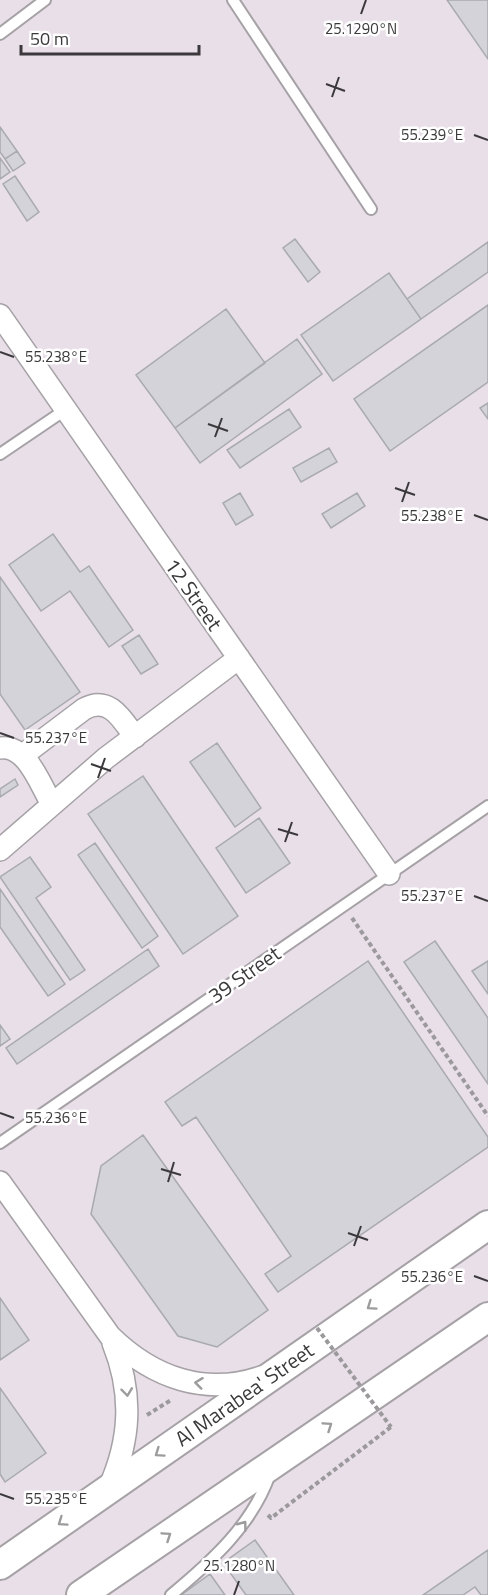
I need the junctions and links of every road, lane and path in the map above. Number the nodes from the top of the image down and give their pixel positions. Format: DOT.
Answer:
graph roads {
  1 [pos="45,0"];
  2 [pos="233,0"];
  3 [pos="0,34"];
  4 [pos="371,209"];
  5 [pos="0,315"];
  6 [pos="65,410"];
  7 [pos="0,454"];
  8 [pos="239,658"];
  9 [pos="135,737"];
  10 [pos="0,748"];
  11 [pos="23,755"];
  12 [pos="52,804"];
  13 [pos="488,806"];
  14 [pos="0,850"];
  15 [pos="389,874"];
  16 [pos="343,905"];
  17 [pos="488,1116"];
  18 [pos="0,1143"];
  19 [pos="0,1182"];
  20 [pos="488,1225"];
  21 [pos="488,1317"];
  22 [pos="317,1328"];
  23 [pos="110,1336"];
  24 [pos="276,1371"];
  25 [pos="179,1380"];
  26 [pos="129,1412"];
  27 [pos="274,1464"];
  28 [pos="110,1488"];
  29 [pos="259,1501"];
  30 [pos="0,1565"];
  31 [pos="81,1595"];
  32 [pos="171,1595"];
  1 -- 3 [label="lane"];
  2 -- 4 [label="lane"];
  5 -- 6 [label="street, 12 Street"];
  6 -- 7 [label="lane"];
  6 -- 8 [label="street, 12 Street"];
  8 -- 9 [label="street"];
  8 -- 15 [label="street, 12 Street"];
  9 -- 11 [label="street"];
  9 -- 12 [label="street"];
  10 -- 11 [label="street"];
  11 -- 12 [label="street"];
  12 -- 14 [label="street"];
  13 -- 15 [label="lane, 39 Street"];
  15 -- 16 [label="lane, 39 Street"];
  16 -- 17 [label="path"];
  16 -- 18 [label="lane, 39 Street"];
  19 -- 23 [label="street"];
  20 -- 24 [label="main road, Al Marabea' Street, one-way"];
  27 -- 21 [label="main road, one-way"];
  22 -- 29 [label="path, bridge"];
  23 -- 25 [label="street"];
  23 -- 26 [label="street, one-way"];
  24 -- 25 [label="street, one-way"];
  24 -- 28 [label="main road, Al Marabea' Street, one-way"];
  25 -- 26 [label="path"];
  26 -- 28 [label="street"];
  27 -- 29 [label="lane"];
  31 -- 27 [label="main road, one-way"];
  28 -- 30 [label="main road, Al Marabea' Street, one-way"];
  32 -- 29 [label="lane, one-way"];
}
